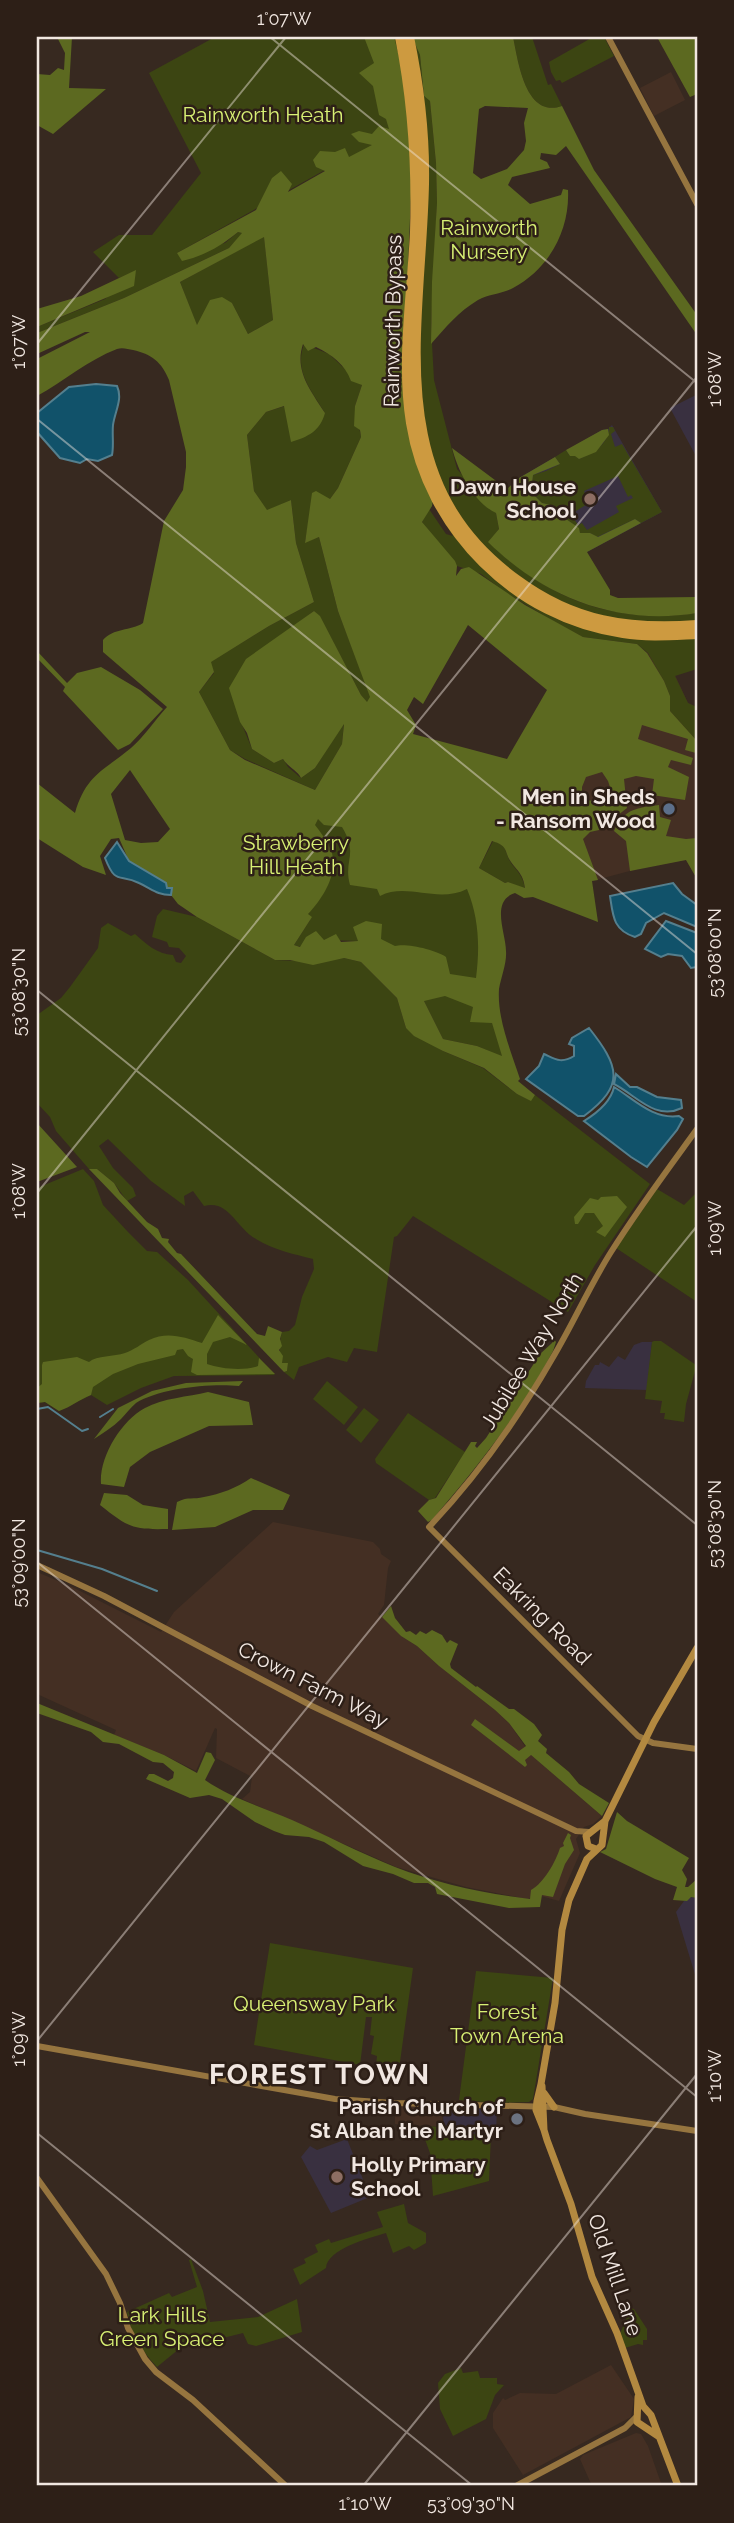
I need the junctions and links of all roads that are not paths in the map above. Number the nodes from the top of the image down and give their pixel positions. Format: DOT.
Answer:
graph roads {
  1 [pos="400,37"];
  2 [pos="409,37"];
  3 [pos="608,37"];
  4 [pos="697,204"];
  5 [pos="697,625"];
  6 [pos="697,634"];
  7 [pos="697,1129"];
  8 [pos="429,1527"];
  9 [pos="37,1565"];
  10 [pos="697,1648"];
  11 [pos="645,1737"];
  12 [pos="697,1749"];
  13 [pos="605,1821"];
  14 [pos="576,1832"];
  15 [pos="592,1832"];
  16 [pos="602,1836"];
  17 [pos="589,1845"];
  18 [pos="37,2046"];
  19 [pos="542,2087"];
  20 [pos="539,2108"];
  21 [pos="558,2108"];
  22 [pos="697,2131"];
  23 [pos="37,2178"];
  24 [pos="638,2393"];
  25 [pos="648,2411"];
  26 [pos="637,2415"];
  27 [pos="652,2419"];
  28 [pos="643,2426"];
  29 [pos="625,2428"];
  30 [pos="660,2437"];
  31 [pos="286,2486"];
  32 [pos="516,2486"];
  33 [pos="678,2486"];
  1 -- 6 [label="highway, Rainworth Bypass"];
  2 -- 5 [label="highway, Rainworth Bypass"];
  3 -- 4 [label="street"];
  7 -- 8 [label="street, Jubilee Way North"];
  8 -- 11 [label="street, Eakring Road"];
  9 -- 14 [label="street, Crown Farm Way"];
  10 -- 11 [label="main road"];
  11 -- 12 [label="street, Eakring Road"];
  11 -- 13 [label="main road"];
  13 -- 15 [label="main road"];
  13 -- 16 [label="main road"];
  14 -- 15 [label="street, Crown Farm Way"];
  14 -- 17 [label="street, Crown Farm Way"];
  15 -- 16 [label="main road"];
  15 -- 17 [label="main road"];
  16 -- 17 [label="main road"];
  17 -- 19 [label="main road"];
  18 -- 20 [label="street"];
  19 -- 20 [label="main road"];
  19 -- 21 [label="main road"];
  20 -- 21 [label="street"];
  20 -- 24 [label="main road, Old Mill Lane"];
  21 -- 22 [label="street"];
  23 -- 31 [label="street"];
  24 -- 25 [label="main road, Old Mill Lane"];
  24 -- 26 [label="main road, Old Mill Lane"];
  25 -- 26 [label="main road"];
  25 -- 27 [label="main road, Old Mill Lane"];
  26 -- 28 [label="main road, Old Mill Lane"];
  26 -- 29 [label="street"];
  27 -- 28 [label="main road"];
  27 -- 30 [label="main road, Old Mill Lane"];
  28 -- 29 [label="street"];
  28 -- 30 [label="main road"];
  29 -- 32 [label="street"];
  30 -- 33 [label="main road, Old Mill Lane"];
}
